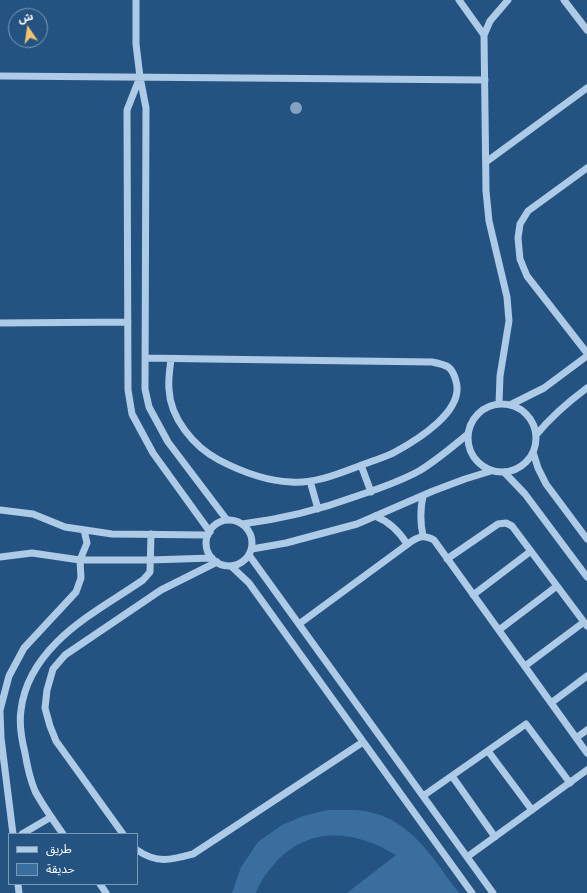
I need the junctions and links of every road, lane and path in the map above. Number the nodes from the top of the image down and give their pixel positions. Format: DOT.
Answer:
graph roads {
  1 [pos="136,0"];
  2 [pos="459,0"];
  3 [pos="508,0"];
  4 [pos="564,0"];
  5 [pos="587,30"];
  6 [pos="484,35"];
  7 [pos="0,76"];
  8 [pos="140,77"];
  9 [pos="485,80"];
  10 [pos="587,88"];
  11 [pos="486,162"];
  12 [pos="587,168"];
  13 [pos="128,322"];
  14 [pos="0,323"];
  15 [pos="587,354"];
  16 [pos="146,358"];
  17 [pos="171,359"];
  18 [pos="587,388"];
  19 [pos="499,404"];
  20 [pos="510,404"];
  21 [pos="468,434"];
  22 [pos="536,436"];
  23 [pos="533,452"];
  24 [pos="361,465"];
  25 [pos="491,471"];
  26 [pos="504,472"];
  27 [pos="310,480"];
  28 [pos="371,492"];
  29 [pos="422,496"];
  30 [pos="318,509"];
  31 [pos="0,510"];
  32 [pos="375,516"];
  33 [pos="227,520"];
  34 [pos="242,524"];
  35 [pos="84,530"];
  36 [pos="151,534"];
  37 [pos="209,534"];
  38 [pos="423,536"];
  39 [pos="587,539"];
  40 [pos="407,544"];
  41 [pos="531,551"];
  42 [pos="250,552"];
  43 [pos="0,557"];
  44 [pos="447,559"];
  45 [pos="80,560"];
  46 [pos="150,560"];
  47 [pos="214,560"];
  48 [pos="231,566"];
  49 [pos="587,577"];
  50 [pos="557,586"];
  51 [pos="473,594"];
  52 [pos="299,624"];
  53 [pos="585,624"];
  54 [pos="499,630"];
  55 [pos="525,666"];
  56 [pos="587,676"];
  57 [pos="551,702"];
  58 [pos="0,711"];
  59 [pos="587,730"];
  60 [pos="576,738"];
  61 [pos="363,742"];
  62 [pos="488,751"];
  63 [pos="587,753"];
  64 [pos="587,770"];
  65 [pos="452,776"];
  66 [pos="570,783"];
  67 [pos="422,796"];
  68 [pos="532,810"];
  69 [pos="51,817"];
  70 [pos="13,833"];
  71 [pos="24,833"];
  72 [pos="62,833"];
  73 [pos="122,833"];
  74 [pos="495,837"];
  75 [pos="138,851"];
  76 [pos="467,857"];
  77 [pos="472,893"];
  78 [pos="493,893"];
  1 -- 8 [label="street"];
  2 -- 6 [label="street"];
  3 -- 6 [label="street"];
  4 -- 5 [label="street"];
  6 -- 9 [label="street"];
  7 -- 8 [label="street"];
  8 -- 9 [label="street"];
  8 -- 13 [label="street"];
  8 -- 16 [label="street"];
  9 -- 11 [label="street"];
  10 -- 11 [label="street"];
  11 -- 19 [label="street"];
  12 -- 15 [label="street"];
  13 -- 14 [label="street"];
  13 -- 37 [label="street"];
  15 -- 20 [label="street"];
  16 -- 17 [label="street"];
  16 -- 33 [label="street"];
  17 -- 24 [label="street"];
  17 -- 27 [label="street"];
  18 -- 22 [label="street"];
  19 -- 20 [label="street"];
  19 -- 21 [label="street"];
  20 -- 22 [label="street"];
  21 -- 25 [label="street"];
  21 -- 28 [label="street"];
  22 -- 23 [label="street"];
  23 -- 26 [label="street"];
  23 -- 39 [label="street"];
  24 -- 27 [label="street"];
  24 -- 28 [label="street"];
  25 -- 26 [label="street"];
  25 -- 29 [label="street"];
  26 -- 49 [label="street"];
  27 -- 30 [label="street"];
  28 -- 30 [label="street"];
  29 -- 32 [label="street"];
  29 -- 38 [label="street"];
  30 -- 34 [label="street"];
  31 -- 35 [label="street"];
  32 -- 40 [label="street"];
  32 -- 42 [label="street"];
  33 -- 34 [label="street"];
  33 -- 37 [label="street"];
  34 -- 42 [label="street"];
  35 -- 36 [label="street"];
  35 -- 45 [label="street"];
  36 -- 37 [label="street"];
  36 -- 46 [label="street"];
  37 -- 47 [label="street"];
  38 -- 40 [label="street"];
  38 -- 44 [label="street"];
  40 -- 52 [label="street"];
  41 -- 44 [label="street"];
  41 -- 50 [label="street"];
  41 -- 51 [label="street"];
  42 -- 48 [label="street"];
  42 -- 52 [label="street"];
  43 -- 45 [label="street"];
  44 -- 51 [label="street"];
  45 -- 46 [label="street"];
  45 -- 58 [label="street"];
  46 -- 47 [label="street"];
  46 -- 69 [label="street"];
  47 -- 48 [label="street"];
  47 -- 73 [label="street"];
  48 -- 61 [label="street"];
  50 -- 53 [label="street"];
  50 -- 54 [label="street"];
  51 -- 54 [label="street"];
  52 -- 67 [label="street"];
  53 -- 55 [label="street"];
  54 -- 55 [label="street"];
  55 -- 57 [label="street"];
  56 -- 57 [label="street"];
  57 -- 60 [label="street"];
  58 -- 70 [label="street"];
  59 -- 60 [label="street"];
  60 -- 63 [label="street"];
  61 -- 75 [label="street"];
  61 -- 77 [label="street"];
  62 -- 65 [label="street"];
  62 -- 66 [label="street"];
  62 -- 68 [label="street"];
  64 -- 66 [label="street"];
  65 -- 67 [label="street"];
  65 -- 74 [label="street"];
  66 -- 68 [label="street"];
  67 -- 76 [label="street"];
  68 -- 74 [label="street"];
  69 -- 71 [label="street"];
  69 -- 72 [label="street"];
  74 -- 76 [label="street"];
  76 -- 78 [label="street"];
}
